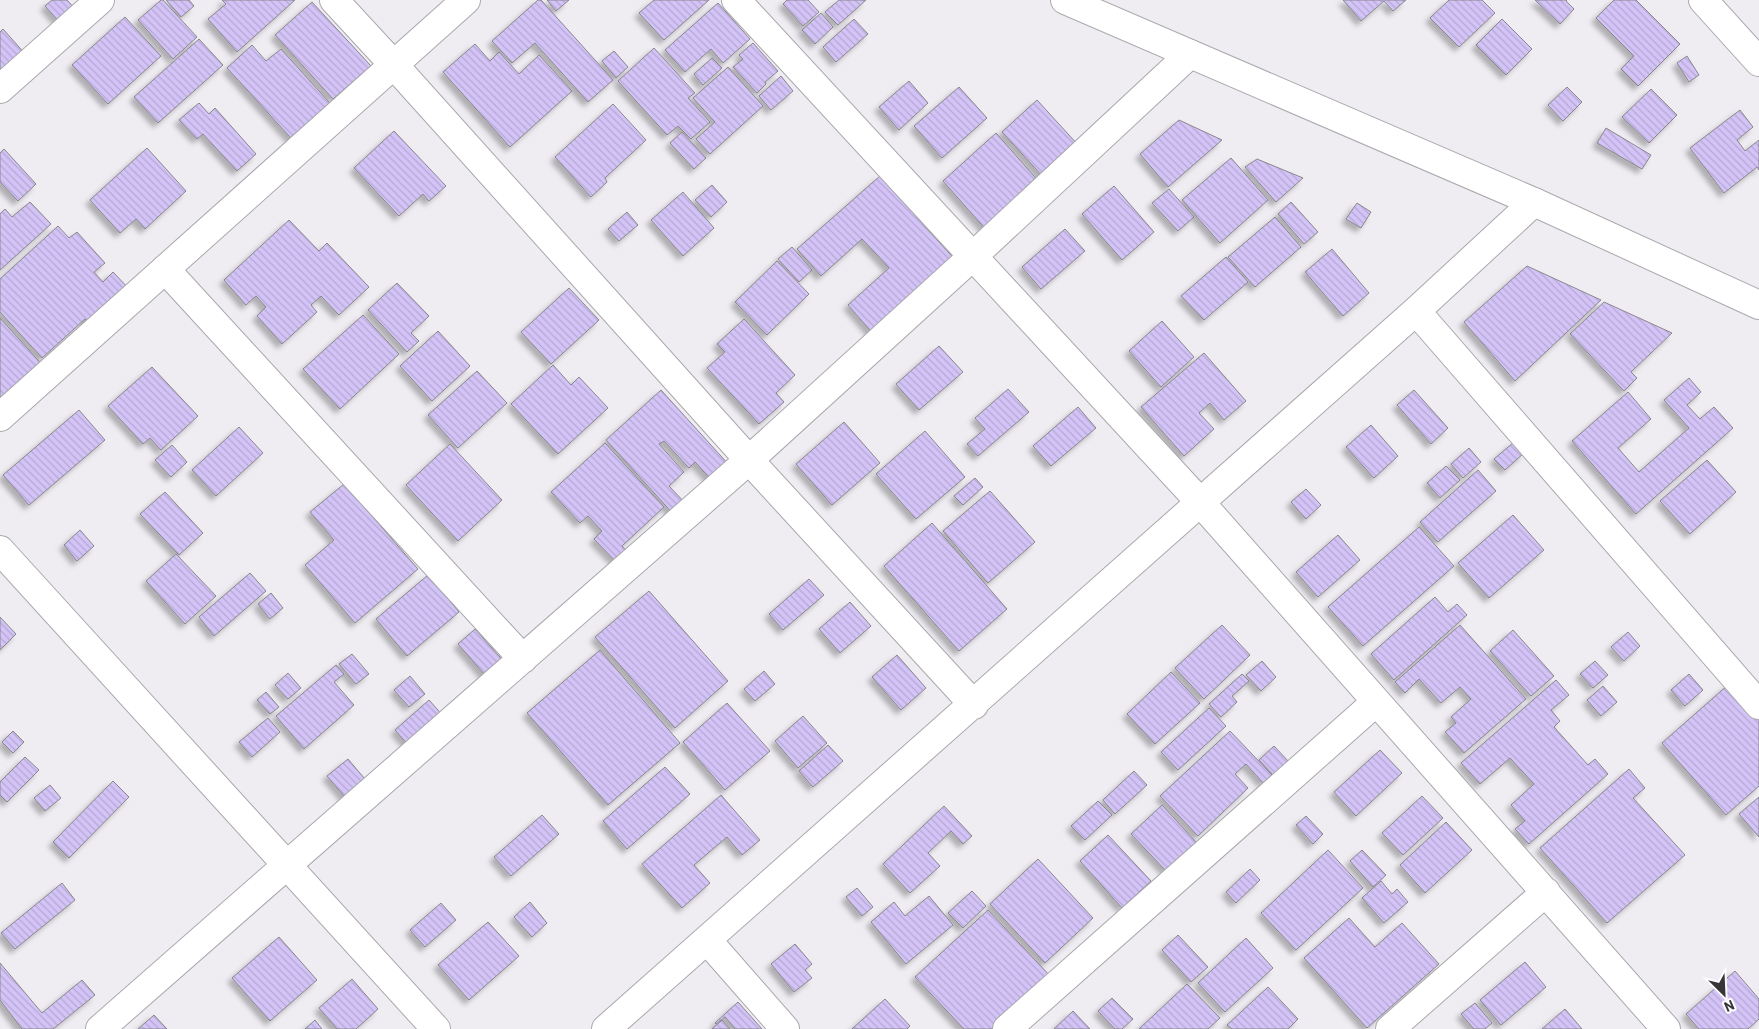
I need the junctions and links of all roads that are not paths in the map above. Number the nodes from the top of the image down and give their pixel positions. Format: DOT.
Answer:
graph roads {
  1 [pos="100,0"];
  2 [pos="334,0"];
  3 [pos="466,0"];
  4 [pos="736,0"];
  5 [pos="1065,0"];
  6 [pos="1703,0"];
  7 [pos="1190,54"];
  8 [pos="1759,62"];
  9 [pos="394,65"];
  10 [pos="0,89"];
  11 [pos="1534,202"];
  12 [pos="972,257"];
  13 [pos="165,270"];
  14 [pos="1759,305"];
  15 [pos="1416,312"];
  16 [pos="0,417"];
  17 [pos="750,460"];
  18 [pos="1200,502"];
  19 [pos="0,550"];
  20 [pos="524,659"];
  21 [pos="1376,702"];
  22 [pos="974,705"];
  23 [pos="1759,705"];
  24 [pos="287,866"];
  25 [pos="1546,892"];
  26 [pos="707,940"];
  27 [pos="100,1029"];
  28 [pos="436,1029"];
  29 [pos="606,1029"];
  30 [pos="785,1029"];
  31 [pos="1007,1029"];
  32 [pos="1390,1029"];
  33 [pos="1666,1029"];
  1 -- 10 [label="street"];
  2 -- 9 [label="street"];
  3 -- 9 [label="street"];
  4 -- 12 [label="street"];
  5 -- 7 [label="street"];
  6 -- 8 [label="street"];
  7 -- 11 [label="street"];
  7 -- 12 [label="street"];
  9 -- 13 [label="street"];
  9 -- 17 [label="street"];
  11 -- 14 [label="street"];
  11 -- 15 [label="street"];
  12 -- 17 [label="street"];
  12 -- 18 [label="street"];
  13 -- 16 [label="street"];
  13 -- 20 [label="street"];
  15 -- 18 [label="street"];
  15 -- 23 [label="street"];
  17 -- 20 [label="street"];
  17 -- 22 [label="street"];
  18 -- 21 [label="street"];
  18 -- 22 [label="street"];
  19 -- 24 [label="street"];
  20 -- 24 [label="street"];
  21 -- 25 [label="street"];
  21 -- 31 [label="street"];
  22 -- 26 [label="street"];
  24 -- 27 [label="street"];
  24 -- 28 [label="street"];
  25 -- 32 [label="street"];
  25 -- 33 [label="street"];
  26 -- 29 [label="street"];
  26 -- 30 [label="street"];
}
